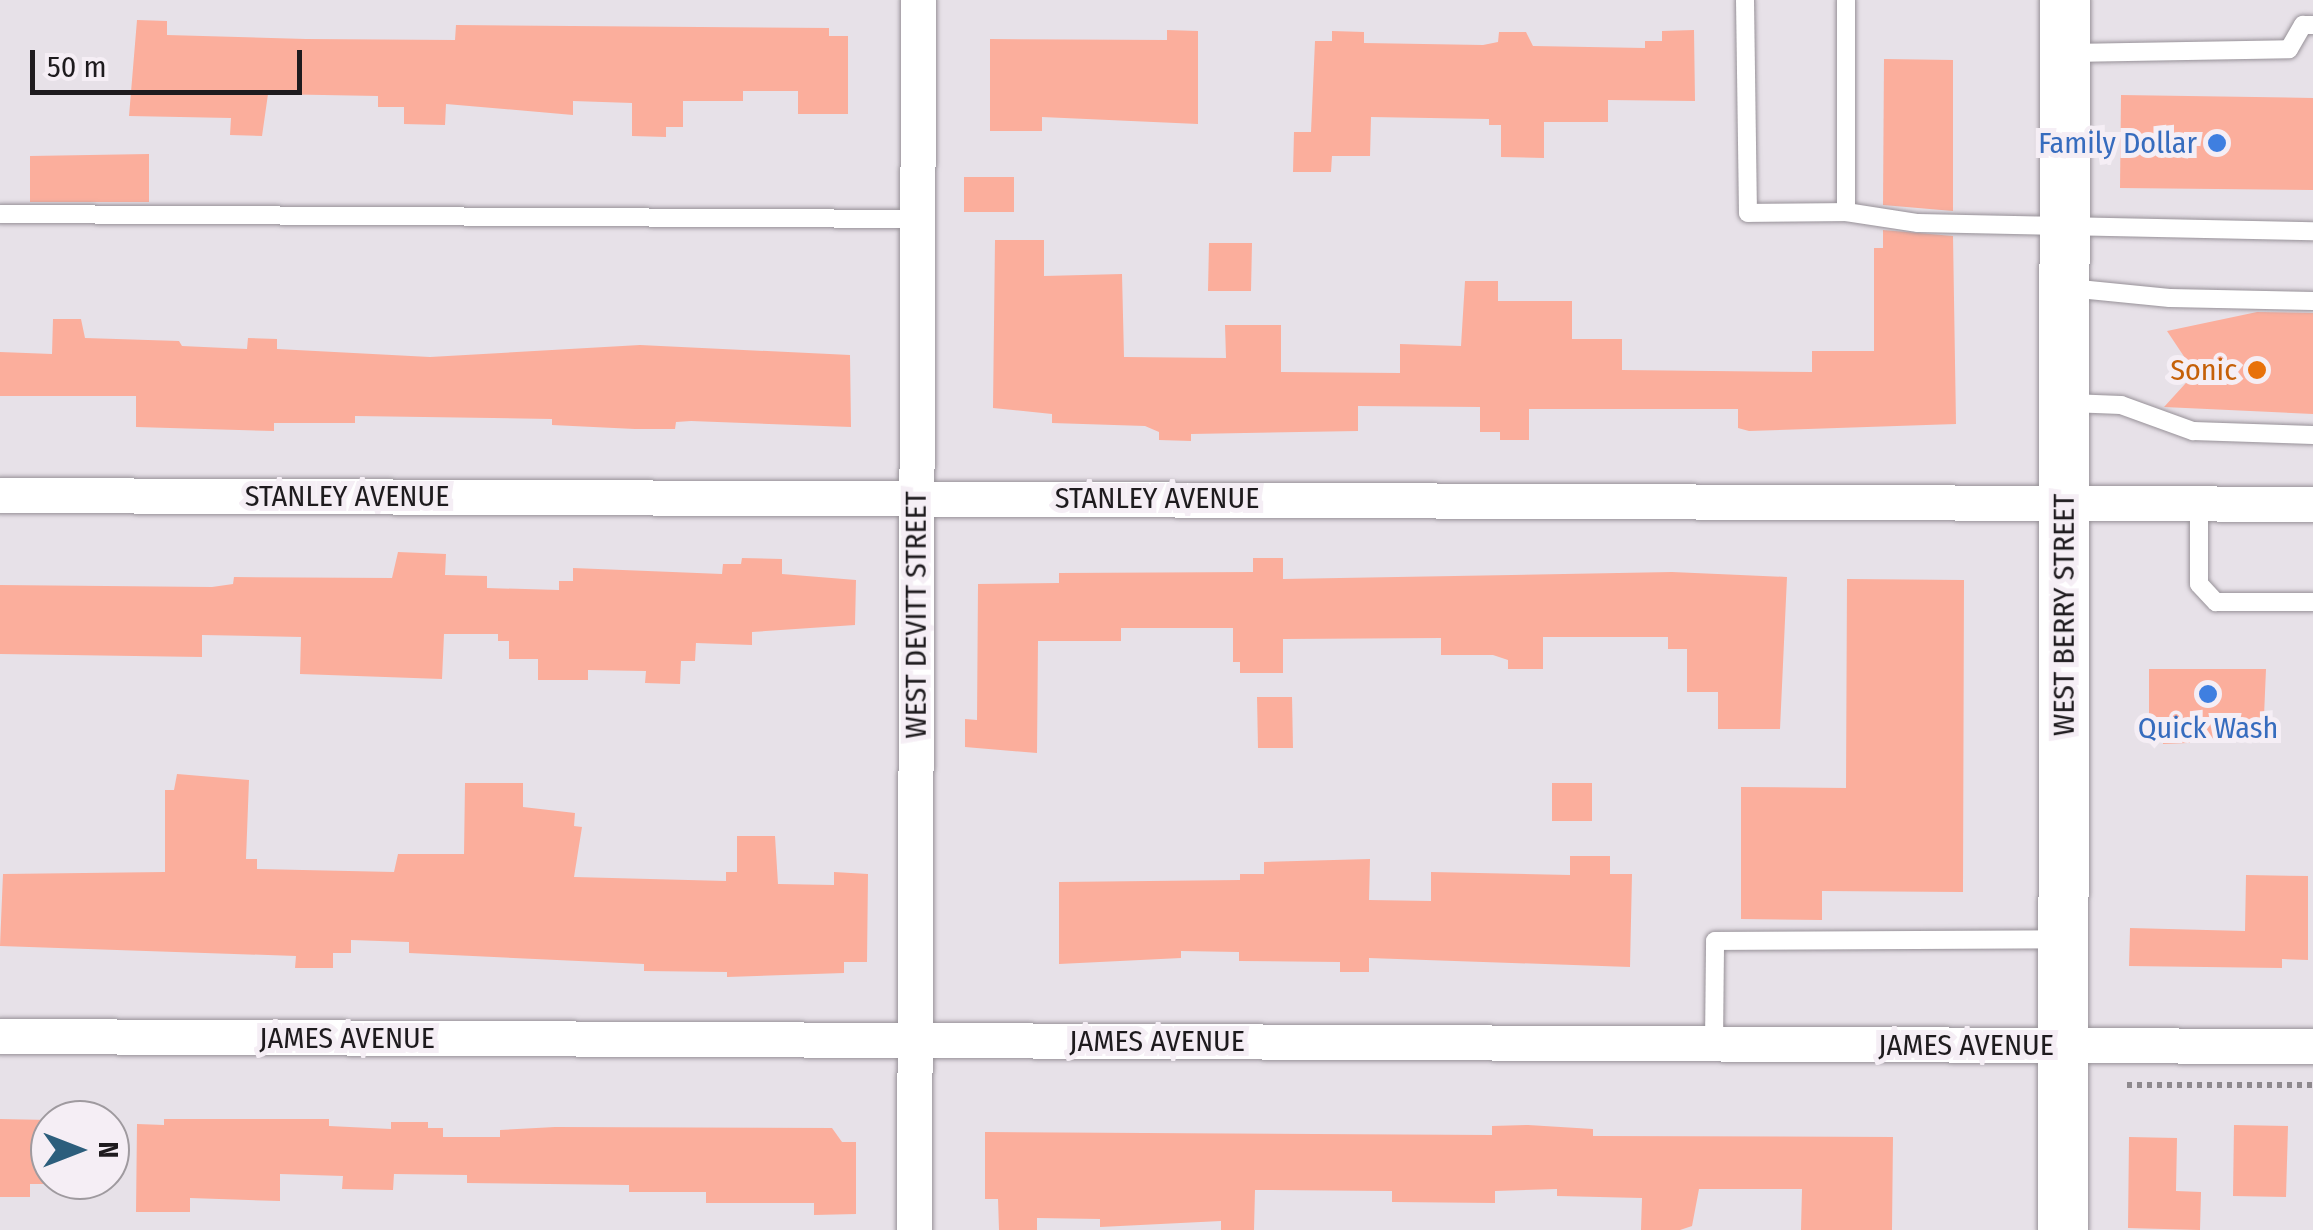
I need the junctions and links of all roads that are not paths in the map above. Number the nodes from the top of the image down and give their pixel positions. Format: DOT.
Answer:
graph roads {
  1 [pos="918,0"];
  2 [pos="1744,0"];
  3 [pos="1846,0"];
  4 [pos="2065,0"];
  5 [pos="2313,25"];
  6 [pos="2065,53"];
  7 [pos="1846,212"];
  8 [pos="0,214"];
  9 [pos="917,219"];
  10 [pos="2065,227"];
  11 [pos="2313,230"];
  12 [pos="2065,287"];
  13 [pos="2313,301"];
  14 [pos="2064,402"];
  15 [pos="2313,435"];
  16 [pos="0,496"];
  17 [pos="916,497"];
  18 [pos="2064,500"];
  19 [pos="2199,502"];
  20 [pos="2313,504"];
  21 [pos="2313,602"];
  22 [pos="2065,939"];
  23 [pos="0,1036"];
  24 [pos="915,1040"];
  25 [pos="1714,1043"];
  26 [pos="2064,1045"];
  27 [pos="2313,1046"];
  28 [pos="914,1230"];
  29 [pos="2064,1230"];
  1 -- 9 [label="street, WEST DEVITT STREET"];
  2 -- 7 [label="lane"];
  3 -- 7 [label="lane"];
  4 -- 6 [label="main road, WEST BERRY STREET"];
  5 -- 6 [label="lane"];
  6 -- 10 [label="main road, WEST BERRY STREET"];
  7 -- 10 [label="lane"];
  8 -- 9 [label="lane"];
  9 -- 17 [label="street, WEST DEVITT STREET"];
  10 -- 11 [label="lane"];
  10 -- 12 [label="main road, WEST BERRY STREET"];
  12 -- 13 [label="lane"];
  12 -- 14 [label="main road, WEST BERRY STREET"];
  14 -- 15 [label="lane"];
  14 -- 18 [label="main road, WEST BERRY STREET"];
  16 -- 17 [label="street, STANLEY AVENUE"];
  17 -- 18 [label="street, STANLEY AVENUE"];
  17 -- 24 [label="street, WEST DEVITT STREET"];
  18 -- 19 [label="street, STANLEY AVENUE"];
  18 -- 22 [label="main road, WEST BERRY STREET"];
  19 -- 20 [label="street, STANLEY AVENUE"];
  19 -- 21 [label="lane"];
  22 -- 25 [label="lane"];
  22 -- 26 [label="main road, WEST BERRY STREET"];
  23 -- 24 [label="street, JAMES AVENUE"];
  24 -- 25 [label="street, JAMES AVENUE"];
  24 -- 28 [label="street, WEST DEVITT STREET"];
  25 -- 26 [label="street, JAMES AVENUE"];
  26 -- 27 [label="street, JAMES AVENUE"];
  26 -- 29 [label="main road, WEST BERRY STREET"];
}
